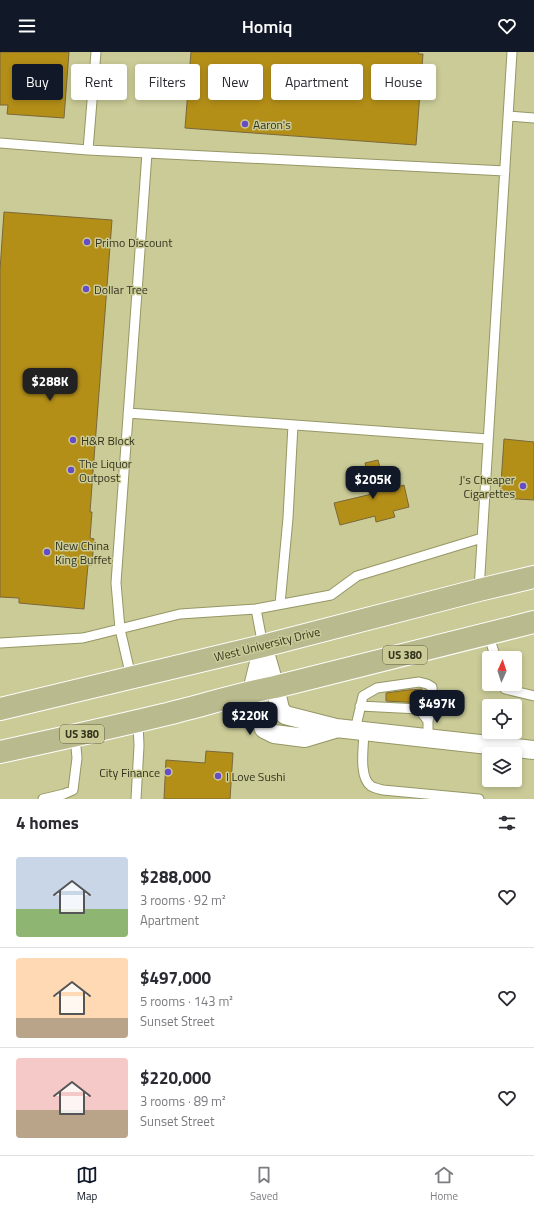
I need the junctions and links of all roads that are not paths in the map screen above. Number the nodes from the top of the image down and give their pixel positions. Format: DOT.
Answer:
graph roads {
  1 [pos="96,52"];
  2 [pos="512,52"];
  3 [pos="508,116"];
  4 [pos="534,118"];
  5 [pos="0,143"];
  6 [pos="88,150"];
  7 [pos="147,153"];
  8 [pos="505,171"];
  9 [pos="128,413"];
  10 [pos="293,425"];
  11 [pos="488,439"];
  12 [pos="482,538"];
  13 [pos="534,577"];
  14 [pos="478,590"];
  15 [pos="280,604"];
  16 [pos="256,609"];
  17 [pos="534,622"];
  18 [pos="120,629"];
  19 [pos="488,634"];
  20 [pos="0,643"];
  21 [pos="262,646"];
  22 [pos="494,651"];
  23 [pos="131,678"];
  24 [pos="275,687"];
  25 [pos="252,691"];
  26 [pos="513,691"];
  27 [pos="534,696"];
  28 [pos="360,706"];
  29 [pos="0,709"];
  30 [pos="138,720"];
  31 [pos="336,728"];
  32 [pos="428,729"];
  33 [pos="360,731"];
  34 [pos="75,736"];
  35 [pos="534,750"];
  36 [pos="0,752"];
  37 [pos="43,799"];
  38 [pos="136,799"];
  39 [pos="479,799"];
  1 -- 6 [label="lane"];
  2 -- 3 [label="lane"];
  3 -- 4 [label="lane"];
  3 -- 8 [label="lane"];
  5 -- 6 [label="lane"];
  6 -- 7 [label="lane"];
  7 -- 8 [label="lane"];
  7 -- 9 [label="lane"];
  8 -- 11 [label="lane"];
  9 -- 10 [label="lane"];
  9 -- 18 [label="lane"];
  10 -- 11 [label="lane"];
  10 -- 15 [label="lane"];
  11 -- 12 [label="lane"];
  12 -- 14 [label="lane"];
  12 -- 15 [label="lane"];
  13 -- 14 [label="main road, West University Drive"];
  14 -- 21 [label="main road, West University Drive"];
  15 -- 16 [label="lane"];
  16 -- 18 [label="lane"];
  16 -- 21 [label="lane"];
  17 -- 19 [label="main road, US 380"];
  18 -- 20 [label="lane"];
  18 -- 23 [label="lane"];
  19 -- 22 [label="lane"];
  19 -- 24 [label="main road, US 380"];
  21 -- 23 [label="main road, West University Drive"];
  21 -- 24 [label="street"];
  21 -- 25 [label="street"];
  23 -- 29 [label="main road, West University Drive"];
  24 -- 25 [label="main road, US 380"];
  24 -- 31 [label="street"];
  25 -- 30 [label="main road, US 380"];
  25 -- 31 [label="street"];
  26 -- 27 [label="lane"];
  28 -- 32 [label="lane"];
  28 -- 32 [label="lane"];
  28 -- 33 [label="lane"];
  30 -- 34 [label="main road, US 380"];
  30 -- 38 [label="lane"];
  31 -- 33 [label="street"];
  32 -- 33 [label="street"];
  32 -- 35 [label="street"];
  33 -- 39 [label="lane"];
  34 -- 36 [label="main road, US 380"];
  34 -- 37 [label="lane"];
}
